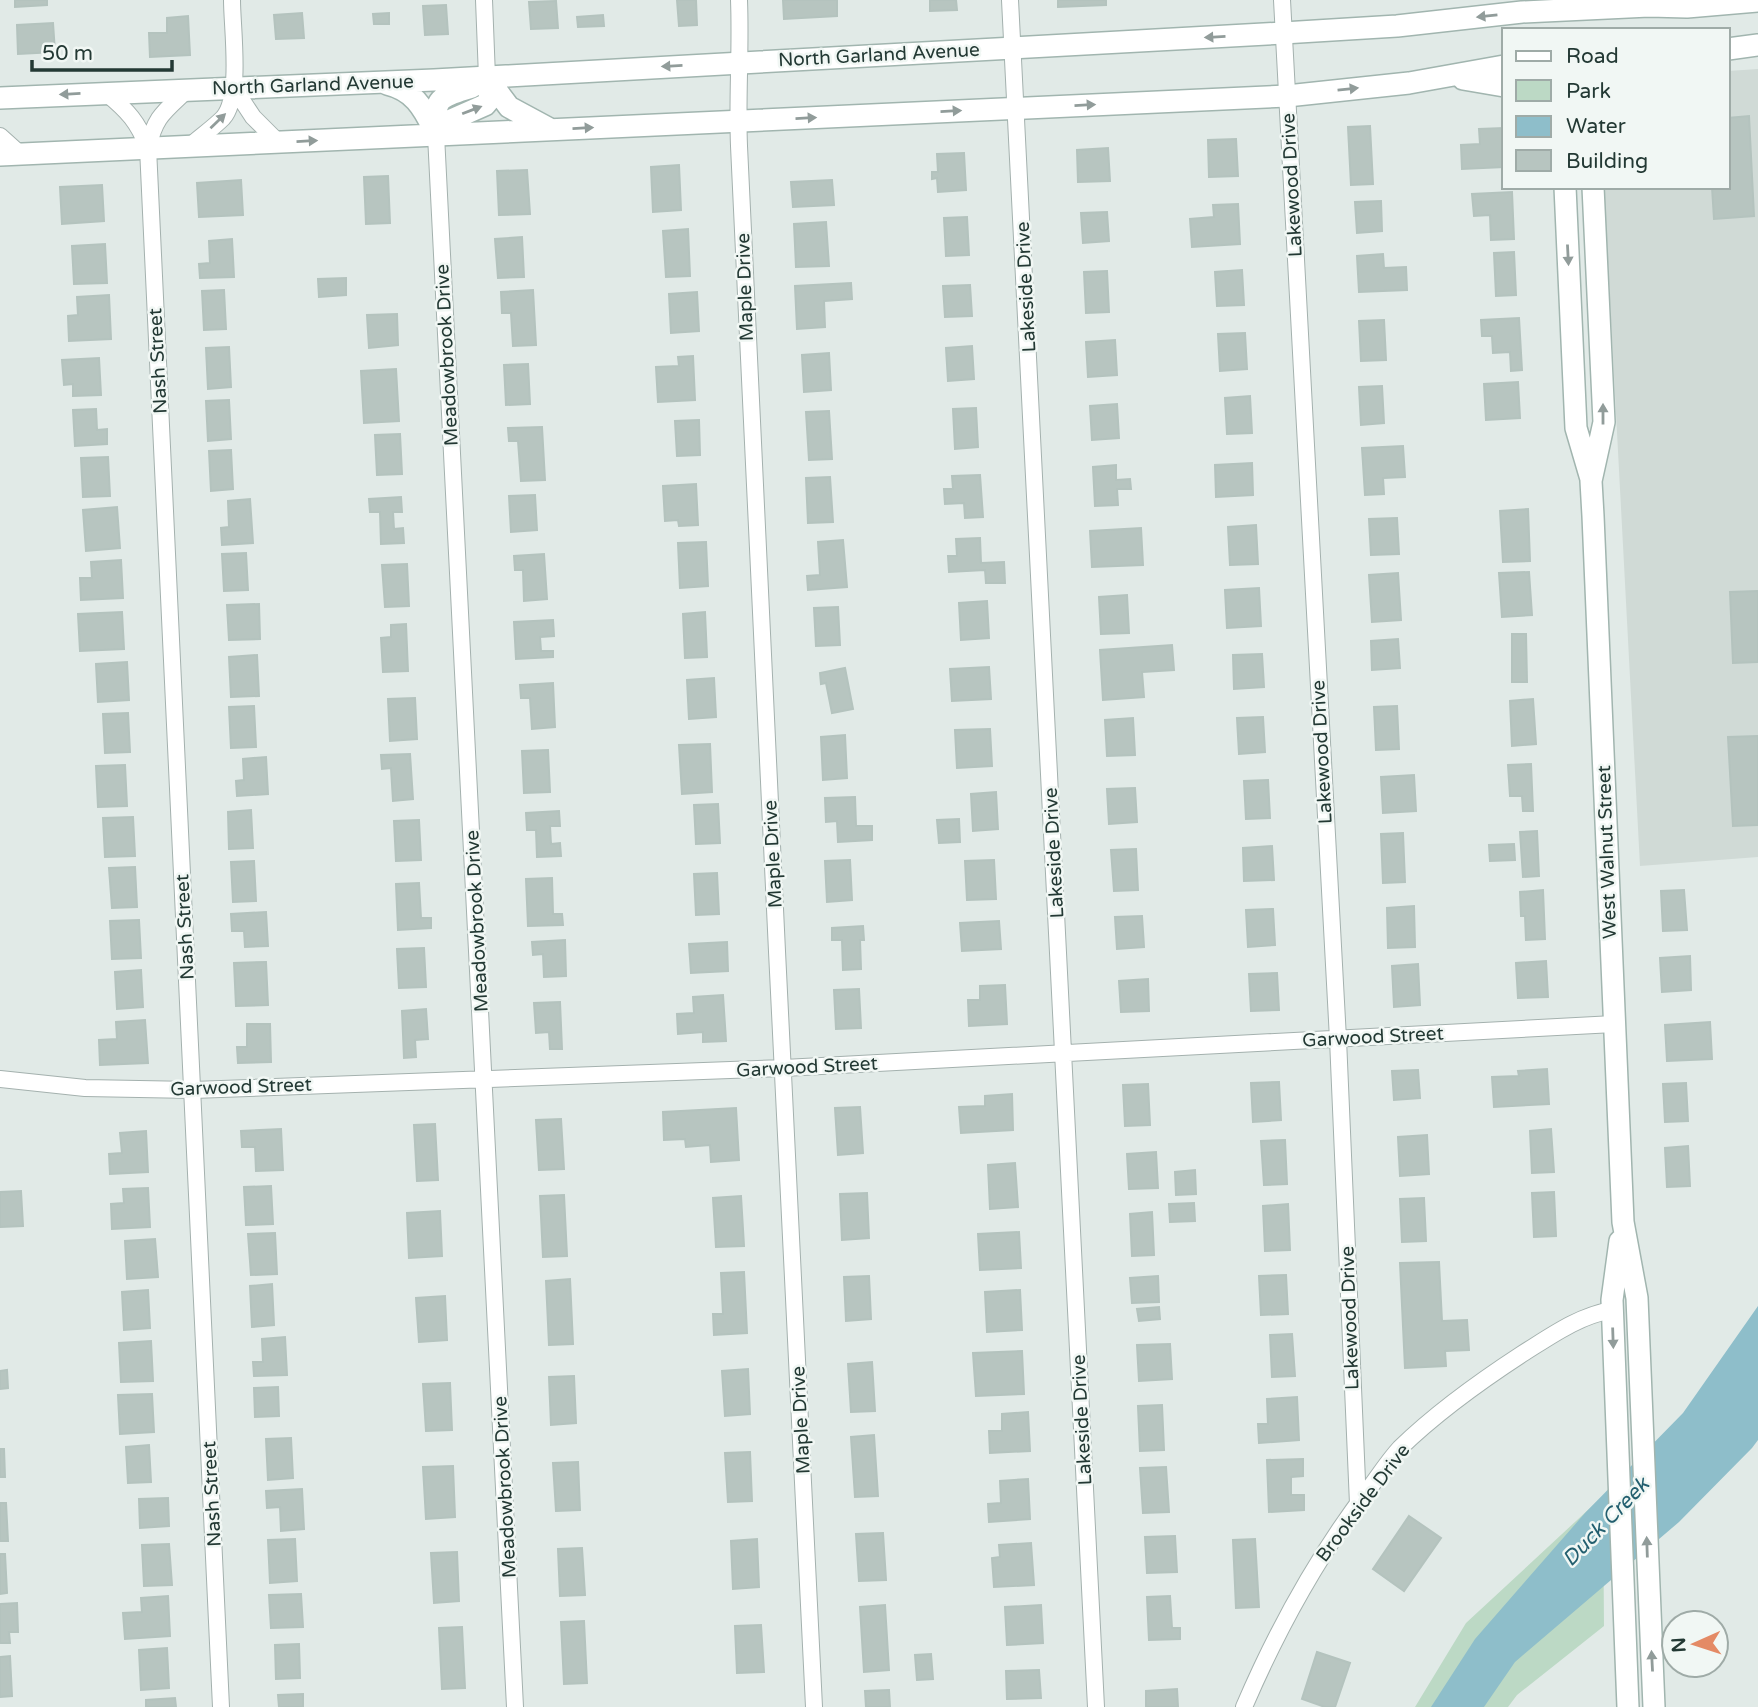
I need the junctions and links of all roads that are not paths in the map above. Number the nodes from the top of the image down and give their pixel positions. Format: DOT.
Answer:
graph roads {
  1 [pos="232,0"];
  2 [pos="484,0"];
  3 [pos="739,0"];
  4 [pos="1010,0"];
  5 [pos="1282,0"];
  6 [pos="1758,1"];
  7 [pos="1556,13"];
  8 [pos="1585,13"];
  9 [pos="1283,33"];
  10 [pos="1758,45"];
  11 [pos="1013,47"];
  12 [pos="1730,49"];
  13 [pos="741,63"];
  14 [pos="1502,66"];
  15 [pos="1447,76"];
  16 [pos="487,77"];
  17 [pos="378,82"];
  18 [pos="1502,86"];
  19 [pos="234,88"];
  20 [pos="187,90"];
  21 [pos="106,93"];
  22 [pos="1287,96"];
  23 [pos="0,98"];
  24 [pos="1017,108"];
  25 [pos="738,121"];
  26 [pos="551,130"];
  27 [pos="436,135"];
  28 [pos="0,136"];
  29 [pos="278,142"];
  30 [pos="190,146"];
  31 [pos="148,148"];
  32 [pos="10,155"];
  33 [pos="1564,189"];
  34 [pos="1593,189"];
  35 [pos="1591,481"];
  36 [pos="1614,1024"];
  37 [pos="1338,1039"];
  38 [pos="1064,1054"];
  39 [pos="784,1068"];
  40 [pos="0,1079"];
  41 [pos="485,1079"];
  42 [pos="193,1090"];
  43 [pos="1623,1222"];
  44 [pos="1612,1310"];
  45 [pos="1358,1504"];
  46 [pos="221,1707"];
  47 [pos="515,1707"];
  48 [pos="814,1707"];
  49 [pos="1096,1707"];
  50 [pos="1244,1707"];
  51 [pos="1628,1707"];
  52 [pos="1654,1707"];
  1 -- 19 [label="street"];
  2 -- 16 [label="street"];
  3 -- 13 [label="street, Maple Drive"];
  4 -- 11 [label="street, Lakeside Drive"];
  5 -- 9 [label="street, Lakewood Drive"];
  6 -- 8 [label="main road, North Garland Avenue"];
  7 -- 8 [label="main road, North Garland Avenue"];
  7 -- 9 [label="main road, North Garland Avenue, one-way"];
  9 -- 11 [label="main road, North Garland Avenue, one-way"];
  9 -- 22 [label="street, Lakewood Drive"];
  10 -- 12 [label="main road"];
  11 -- 13 [label="main road, North Garland Avenue"];
  11 -- 24 [label="street, Lakeside Drive"];
  13 -- 16 [label="main road, North Garland Avenue, one-way"];
  13 -- 25 [label="street, Maple Drive"];
  14 -- 15 [label="main road"];
  15 -- 18 [label="main road"];
  22 -- 15 [label="main road, one-way"];
  16 -- 17 [label="main road, North Garland Avenue"];
  16 -- 26 [label="main road"];
  16 -- 27 [label="main road"];
  17 -- 19 [label="main road, North Garland Avenue"];
  17 -- 27 [label="main road"];
  19 -- 20 [label="main road, North Garland Avenue"];
  19 -- 29 [label="street"];
  30 -- 19 [label="street, one-way"];
  20 -- 21 [label="main road, North Garland Avenue"];
  20 -- 31 [label="street, Nash Street"];
  21 -- 23 [label="main road, North Garland Avenue, one-way"];
  21 -- 31 [label="street, Nash Street"];
  24 -- 22 [label="main road, one-way"];
  22 -- 37 [label="street, Lakewood Drive"];
  25 -- 24 [label="main road, one-way"];
  24 -- 38 [label="street, Lakeside Drive"];
  26 -- 25 [label="main road, one-way"];
  25 -- 39 [label="street, Maple Drive"];
  26 -- 27 [label="main road"];
  29 -- 27 [label="main road, one-way"];
  27 -- 41 [label="street, Meadowbrook Drive"];
  28 -- 32 [label="street"];
  29 -- 30 [label="main road"];
  30 -- 31 [label="main road"];
  31 -- 32 [label="main road"];
  31 -- 42 [label="street, Nash Street"];
  33 -- 35 [label="main road, West Walnut Street, one-way"];
  35 -- 34 [label="main road, West Walnut Street, one-way"];
  35 -- 36 [label="main road, West Walnut Street"];
  36 -- 37 [label="street, Garwood Street"];
  36 -- 43 [label="main road, West Walnut Street"];
  37 -- 38 [label="street, Garwood Street"];
  37 -- 45 [label="street, Lakewood Drive"];
  38 -- 39 [label="street, Garwood Street"];
  38 -- 49 [label="street, Lakeside Drive"];
  39 -- 41 [label="street, Garwood Street"];
  39 -- 48 [label="street, Maple Drive"];
  40 -- 42 [label="street, Garwood Street"];
  41 -- 42 [label="street, Garwood Street"];
  41 -- 47 [label="street, Meadowbrook Drive"];
  42 -- 46 [label="street, Nash Street"];
  43 -- 44 [label="main road, West Walnut Street"];
  52 -- 43 [label="main road, West Walnut Street, one-way"];
  44 -- 45 [label="street, Brookside Drive"];
  44 -- 51 [label="main road, West Walnut Street, one-way"];
  45 -- 50 [label="street, Brookside Drive"];
}
